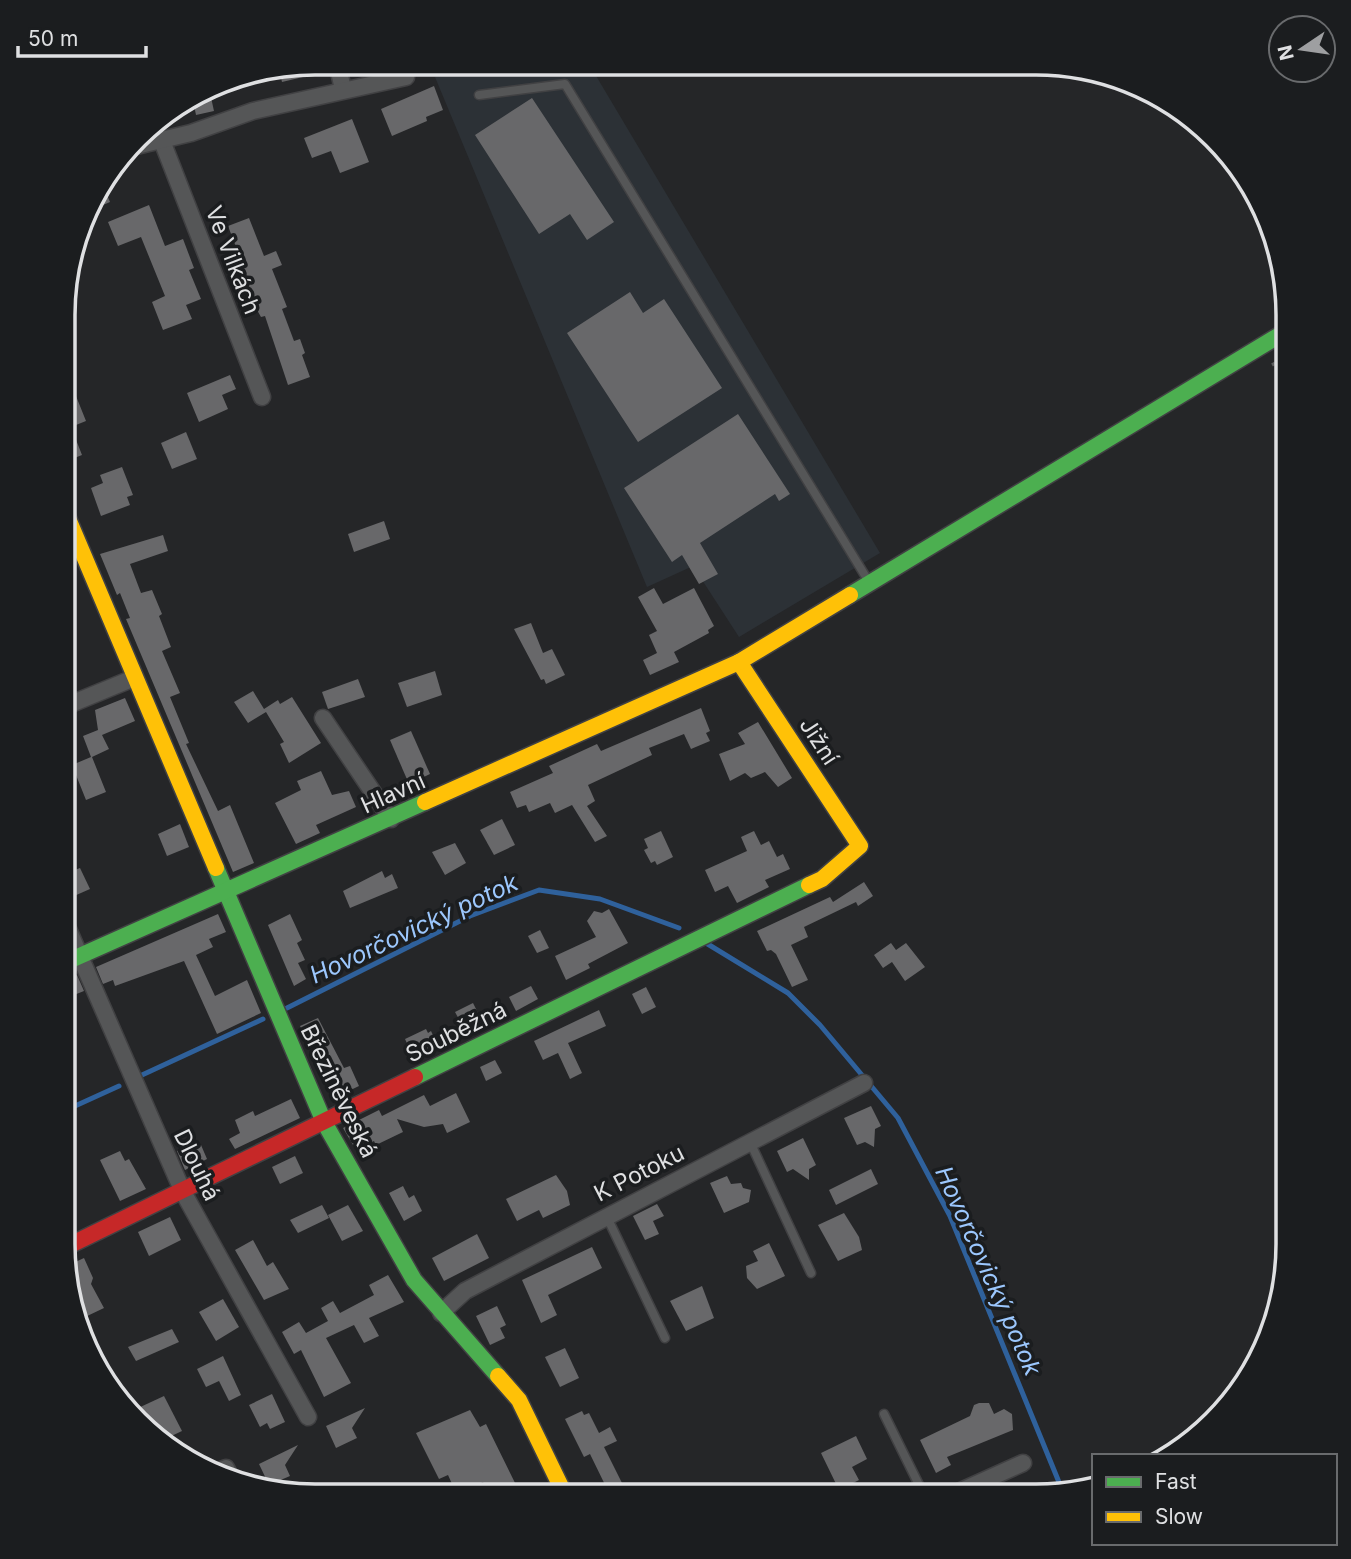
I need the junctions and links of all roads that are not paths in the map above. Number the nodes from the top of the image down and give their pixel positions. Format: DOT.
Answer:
graph roads {
  1 [pos="340,76"];
  2 [pos="406,77"];
  3 [pos="343,89"];
  4 [pos="478,95"];
  5 [pos="162,141"];
  6 [pos="148,144"];
  7 [pos="1276,337"];
  8 [pos="262,397"];
  9 [pos="75,537"];
  10 [pos="869,582"];
  11 [pos="739,662"];
  12 [pos="134,678"];
  13 [pos="75,702"];
  14 [pos="323,718"];
  15 [pos="391,819"];
  16 [pos="860,846"];
  17 [pos="225,892"];
  18 [pos="75,958"];
  19 [pos="75,968"];
  20 [pos="864,1083"];
  21 [pos="324,1122"];
  22 [pos="750,1142"];
  23 [pos="183,1192"];
  24 [pos="606,1216"];
  25 [pos="75,1243"];
  26 [pos="810,1273"];
  27 [pos="441,1312"];
  28 [pos="665,1338"];
  29 [pos="884,1414"];
  30 [pos="308,1417"];
  31 [pos="1023,1463"];
  32 [pos="559,1483"];
  33 [pos="918,1483"];
  34 [pos="979,1483"];
  1 -- 3 [label="street"];
  2 -- 3 [label="street"];
  3 -- 5 [label="street"];
  4 -- 10 [label="lane"];
  5 -- 6 [label="street"];
  5 -- 8 [label="street, Ve Vilkách"];
  7 -- 10 [label="street, Hlavní"];
  9 -- 12 [label="street, Březiněveská"];
  10 -- 11 [label="street, Hlavní"];
  11 -- 15 [label="street, Hlavní"];
  11 -- 16 [label="street, Jižní"];
  12 -- 13 [label="street"];
  12 -- 17 [label="street, Březiněveská"];
  14 -- 15 [label="street"];
  15 -- 17 [label="street, Hlavní"];
  16 -- 21 [label="street, Souběžná"];
  17 -- 18 [label="street, Hlavní"];
  17 -- 21 [label="street, Březiněveská"];
  19 -- 23 [label="street, Dlouhá"];
  20 -- 22 [label="street, K Potoku"];
  21 -- 23 [label="street, Souběžná"];
  21 -- 27 [label="street, Březiněveská"];
  22 -- 24 [label="street, K Potoku"];
  22 -- 26 [label="lane"];
  23 -- 25 [label="street, Souběžná"];
  23 -- 30 [label="street, Dlouhá"];
  24 -- 27 [label="street, K Potoku"];
  24 -- 28 [label="lane"];
  27 -- 32 [label="street, Březiněveská"];
  29 -- 33 [label="lane"];
  31 -- 34 [label="street"];
}
